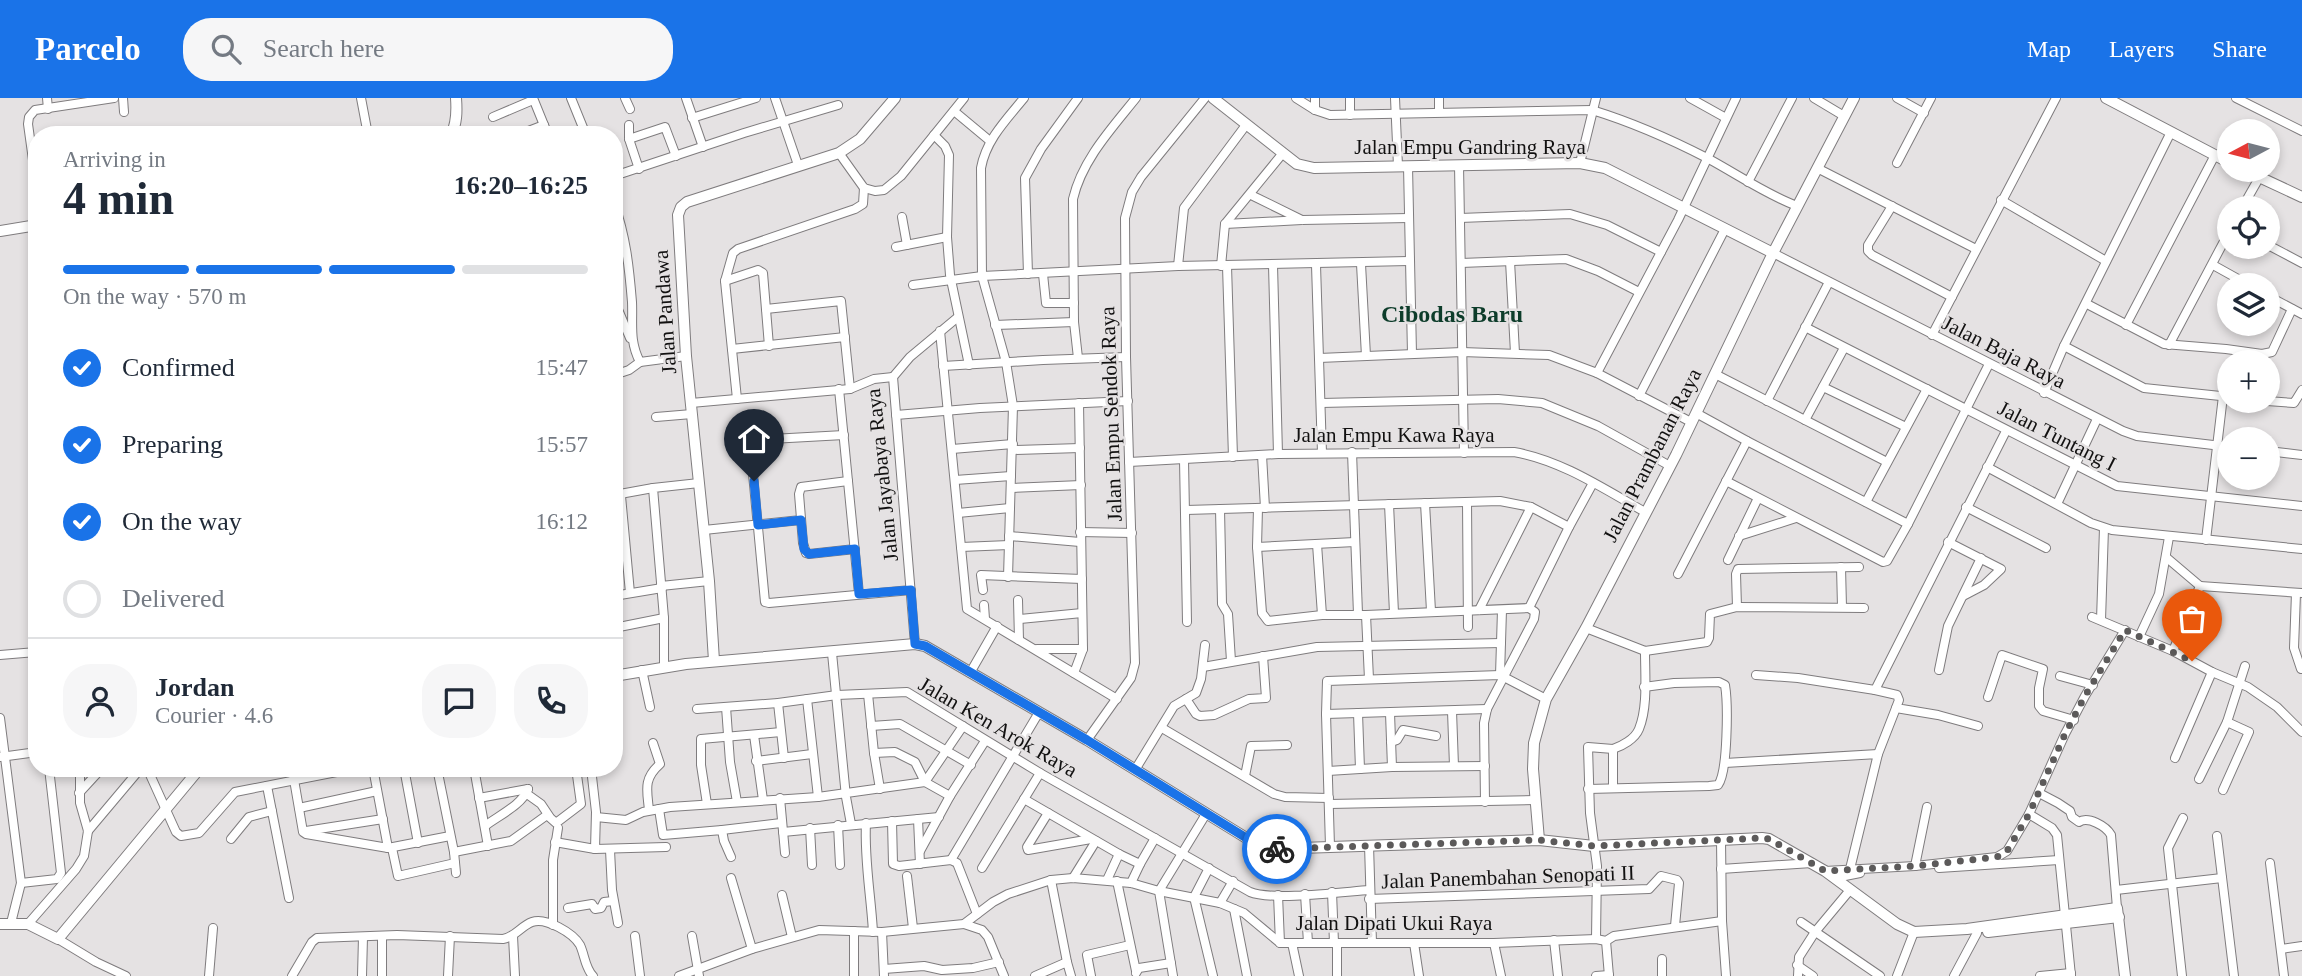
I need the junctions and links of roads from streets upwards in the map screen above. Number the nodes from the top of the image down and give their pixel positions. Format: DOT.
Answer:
graph roads {
  1 [pos="47,98"];
  2 [pos="114,98"];
  3 [pos="123,98"];
  4 [pos="361,98"];
  5 [pos="456,98"];
  6 [pos="571,98"];
  7 [pos="625,98"];
  8 [pos="686,98"];
  9 [pos="756,98"];
  10 [pos="775,98"];
  11 [pos="895,98"];
  12 [pos="964,98"];
  13 [pos="1024,98"];
  14 [pos="1078,98"];
  15 [pos="1136,98"];
  16 [pos="1205,98"];
  17 [pos="1213,98"];
  18 [pos="1296,98"];
  19 [pos="1315,98"];
  20 [pos="1350,98"];
  21 [pos="1395,98"];
  22 [pos="1439,98"];
  23 [pos="1596,98"];
  24 [pos="1690,98"];
  25 [pos="1736,98"];
  26 [pos="1791,98"];
  27 [pos="1814,98"];
  28 [pos="1854,98"];
  29 [pos="1897,98"];
  30 [pos="1931,98"];
  31 [pos="2056,98"];
  32 [pos="2106,98"];
  33 [pos="2236,98"];
  34 [pos="533,99"];
  35 [pos="2124,103"];
  36 [pos="838,105"];
  37 [pos="48,109"];
  38 [pos="630,109"];
  39 [pos="1315,110"];
  40 [pos="1592,110"];
  41 [pos="954,111"];
  42 [pos="124,112"];
  43 [pos="1439,112"];
  44 [pos="1924,113"];
  45 [pos="1396,114"];
  46 [pos="1350,115"];
  47 [pos="1844,116"];
  48 [pos="492,117"];
  49 [pos="692,118"];
  50 [pos="1726,118"];
  51 [pos="784,121"];
  52 [pos="544,125"];
  53 [pos="629,125"];
  54 [pos="1246,125"];
  55 [pos="28,126"];
  56 [pos="366,126"];
  57 [pos="454,126"];
  58 [pos="582,126"];
  59 [pos="2302,131"];
  60 [pos="2171,132"];
  61 [pos="934,135"];
  62 [pos="629,139"];
  63 [pos="990,141"];
  64 [pos="703,147"];
  65 [pos="839,153"];
  66 [pos="1283,153"];
  67 [pos="2215,155"];
  68 [pos="676,156"];
  69 [pos="1707,158"];
  70 [pos="1580,163"];
  71 [pos="1898,163"];
  72 [pos="798,165"];
  73 [pos="1459,165"];
  74 [pos="1403,166"];
  75 [pos="1817,168"];
  76 [pos="639,169"];
  77 [pos="623,173"];
  78 [pos="1748,182"];
  79 [pos="2271,182"];
  80 [pos="864,188"];
  81 [pos="2301,194"];
  82 [pos="1251,195"];
  83 [pos="2001,200"];
  84 [pos="1797,206"];
  85 [pos="1892,206"];
  86 [pos="1684,207"];
  87 [pos="902,217"];
  88 [pos="1409,218"];
  89 [pos="1460,218"];
  90 [pos="1302,220"];
  91 [pos="1225,224"];
  92 [pos="28,226"];
  93 [pos="1725,229"];
  94 [pos="0,231"];
  95 [pos="947,237"];
  96 [pos="623,240"];
  97 [pos="907,245"];
  98 [pos="897,247"];
  99 [pos="1976,249"];
  100 [pos="1661,252"];
  101 [pos="2280,252"];
  102 [pos="1773,253"];
  103 [pos="2217,257"];
  104 [pos="1409,261"];
  105 [pos="1510,261"];
  106 [pos="2106,261"];
  107 [pos="1461,263"];
  108 [pos="2302,263"];
  109 [pos="1361,264"];
  110 [pos="1273,265"];
  111 [pos="1316,265"];
  112 [pos="2213,265"];
  113 [pos="1178,266"];
  114 [pos="1224,266"];
  115 [pos="1125,270"];
  116 [pos="1073,273"];
  117 [pos="2227,273"];
  118 [pos="1028,274"];
  119 [pos="1043,274"];
  120 [pos="982,276"];
  121 [pos="951,279"];
  122 [pos="725,281"];
  123 [pos="1829,282"];
  124 [pos="912,285"];
  125 [pos="1639,292"];
  126 [pos="1952,297"];
  127 [pos="2280,302"];
  128 [pos="1074,303"];
  129 [pos="2087,304"];
  130 [pos="766,309"];
  131 [pos="2292,309"];
  132 [pos="2302,314"];
  133 [pos="958,317"];
  134 [pos="623,322"];
  135 [pos="1074,322"];
  136 [pos="995,325"];
  137 [pos="2126,325"];
  138 [pos="1805,327"];
  139 [pos="940,331"];
  140 [pos="1932,335"];
  141 [pos="845,337"];
  142 [pos="631,341"];
  143 [pos="2169,345"];
  144 [pos="769,346"];
  145 [pos="2064,346"];
  146 [pos="1844,348"];
  147 [pos="732,349"];
  148 [pos="1462,352"];
  149 [pos="1515,353"];
  150 [pos="1412,354"];
  151 [pos="686,356"];
  152 [pos="1366,356"];
  153 [pos="1126,357"];
  154 [pos="1077,358"];
  155 [pos="1319,358"];
  156 [pos="640,362"];
  157 [pos="1006,362"];
  158 [pos="1989,364"];
  159 [pos="969,365"];
  160 [pos="943,366"];
  161 [pos="623,372"];
  162 [pos="1597,373"];
  163 [pos="1715,374"];
  164 [pos="893,377"];
  165 [pos="1823,387"];
  166 [pos="839,389"];
  167 [pos="850,389"];
  168 [pos="1927,389"];
  169 [pos="2302,390"];
  170 [pos="2044,393"];
  171 [pos="2217,395"];
  172 [pos="1639,396"];
  173 [pos="737,399"];
  174 [pos="1465,400"];
  175 [pos="1128,401"];
  176 [pos="1767,401"];
  177 [pos="2280,402"];
  178 [pos="1079,403"];
  179 [pos="1321,403"];
  180 [pos="1013,406"];
  181 [pos="691,409"];
  182 [pos="947,410"];
  183 [pos="1965,410"];
  184 [pos="896,415"];
  185 [pos="656,417"];
  186 [pos="1693,417"];
  187 [pos="2097,419"];
  188 [pos="1805,420"];
  189 [pos="1906,427"];
  190 [pos="2006,431"];
  191 [pos="844,435"];
  192 [pos="1746,441"];
  193 [pos="2217,446"];
  194 [pos="1013,447"];
  195 [pos="1080,448"];
  196 [pos="952,449"];
  197 [pos="1352,452"];
  198 [pos="2280,452"];
  199 [pos="1322,453"];
  200 [pos="1464,453"];
  201 [pos="1278,454"];
  202 [pos="1262,455"];
  203 [pos="2302,455"];
  204 [pos="1233,457"];
  205 [pos="1185,460"];
  206 [pos="1129,461"];
  207 [pos="1887,461"];
  208 [pos="2076,465"];
  209 [pos="1670,466"];
  210 [pos="1987,467"];
  211 [pos="1011,476"];
  212 [pos="955,480"];
  213 [pos="848,481"];
  214 [pos="1726,481"];
  215 [pos="699,482"];
  216 [pos="1593,483"];
  217 [pos="1081,485"];
  218 [pos="653,488"];
  219 [pos="1011,488"];
  220 [pos="623,493"];
  221 [pos="2211,496"];
  222 [pos="1758,498"];
  223 [pos="1467,502"];
  224 [pos="1866,502"];
  225 [pos="1425,503"];
  226 [pos="1389,504"];
  227 [pos="2057,504"];
  228 [pos="1354,505"];
  229 [pos="2302,506"];
  230 [pos="1531,507"];
  231 [pos="1966,507"];
  232 [pos="1261,508"];
  233 [pos="1010,509"];
  234 [pos="1220,509"];
  235 [pos="1185,510"];
  236 [pos="1645,512"];
  237 [pos="958,513"];
  238 [pos="1796,518"];
  239 [pos="801,520"];
  240 [pos="1908,524"];
  241 [pos="758,525"];
  242 [pos="1569,527"];
  243 [pos="2104,528"];
  244 [pos="704,530"];
  245 [pos="1080,532"];
  246 [pos="1132,533"];
  247 [pos="1739,536"];
  248 [pos="2169,537"];
  249 [pos="623,539"];
  250 [pos="1009,540"];
  251 [pos="2206,540"];
  252 [pos="1080,542"];
  253 [pos="1355,542"];
  254 [pos="1948,542"];
  255 [pos="1317,544"];
  256 [pos="961,547"];
  257 [pos="1257,547"];
  258 [pos="2046,548"];
  259 [pos="855,549"];
  260 [pos="2302,549"];
  261 [pos="626,551"];
  262 [pos="623,552"];
  263 [pos="1981,558"];
  264 [pos="2167,558"];
  265 [pos="1728,560"];
  266 [pos="1841,567"];
  267 [pos="1859,567"];
  268 [pos="1678,575"];
  269 [pos="1007,577"];
  270 [pos="1082,579"];
  271 [pos="709,581"];
  272 [pos="2200,586"];
  273 [pos="661,587"];
  274 [pos="911,590"];
  275 [pos="983,590"];
  276 [pos="630,593"];
  277 [pos="2299,593"];
  278 [pos="623,594"];
  279 [pos="859,594"];
  280 [pos="1962,597"];
  281 [pos="1018,600"];
  282 [pos="984,605"];
  283 [pos="1737,607"];
  284 [pos="1842,607"];
  285 [pos="1529,608"];
  286 [pos="1864,608"];
  287 [pos="1474,610"];
  288 [pos="1502,610"];
  289 [pos="1431,611"];
  290 [pos="1082,613"];
  291 [pos="1394,613"];
  292 [pos="1322,615"];
  293 [pos="1362,615"];
  294 [pos="664,618"];
  295 [pos="985,619"];
  296 [pos="1020,619"];
  297 [pos="1187,622"];
  298 [pos="623,626"];
  299 [pos="997,626"];
  300 [pos="1468,627"];
  301 [pos="1586,628"];
  302 [pos="2125,630"];
  303 [pos="2140,637"];
  304 [pos="1019,640"];
  305 [pos="1501,643"];
  306 [pos="915,644"];
  307 [pos="1205,645"];
  308 [pos="1367,647"];
  309 [pos="1034,649"];
  310 [pos="1083,649"];
  311 [pos="2173,651"];
  312 [pos="1645,652"];
  313 [pos="28,653"];
  314 [pos="832,653"];
  315 [pos="0,655"];
  316 [pos="1263,656"];
  317 [pos="714,661"];
  318 [pos="1231,661"];
  319 [pos="2245,666"];
  320 [pos="664,667"];
  321 [pos="1203,667"];
  322 [pos="2301,669"];
  323 [pos="642,670"];
  324 [pos="1938,670"];
  325 [pos="2212,672"];
  326 [pos="970,673"];
  327 [pos="1074,673"];
  328 [pos="623,674"];
  329 [pos="1756,675"];
  330 [pos="1502,676"];
  331 [pos="2060,676"];
  332 [pos="1369,679"];
  333 [pos="2239,682"];
  334 [pos="2093,685"];
  335 [pos="1644,687"];
  336 [pos="1875,690"];
  337 [pos="868,694"];
  338 [pos="837,695"];
  339 [pos="1987,697"];
  340 [pos="807,699"];
  341 [pos="1117,699"];
  342 [pos="1186,699"];
  343 [pos="1546,699"];
  344 [pos="778,703"];
  345 [pos="650,707"];
  346 [pos="726,707"];
  347 [pos="1896,708"];
  348 [pos="697,709"];
  349 [pos="1487,709"];
  350 [pos="1452,711"];
  351 [pos="1358,713"];
  352 [pos="1390,713"];
  353 [pos="1038,714"];
  354 [pos="1326,714"];
  355 [pos="0,718"];
  356 [pos="2074,720"];
  357 [pos="2227,722"];
  358 [pos="871,726"];
  359 [pos="962,726"];
  360 [pos="1978,726"];
  361 [pos="1162,728"];
  362 [pos="781,732"];
  363 [pos="2302,732"];
  364 [pos="754,735"];
  365 [pos="1436,736"];
  366 [pos="727,737"];
  367 [pos="1087,740"];
  368 [pos="985,741"];
  369 [pos="1391,742"];
  370 [pos="653,743"];
  371 [pos="1287,745"];
  372 [pos="1613,749"];
  373 [pos="947,751"];
  374 [pos="28,753"];
  375 [pos="874,753"];
  376 [pos="812,754"];
  377 [pos="1878,754"];
  378 [pos="2,756"];
  379 [pos="1012,757"];
  380 [pos="784,758"];
  381 [pos="2175,758"];
  382 [pos="756,761"];
  383 [pos="1725,763"];
  384 [pos="971,765"];
  385 [pos="1454,766"];
  386 [pos="1485,766"];
  387 [pos="1392,767"];
  388 [pos="1360,769"];
  389 [pos="1135,770"];
  390 [pos="1328,771"];
  391 [pos="1040,773"];
  392 [pos="1245,776"];
  393 [pos="50,777"];
  394 [pos="80,777"];
  395 [pos="94,777"];
  396 [pos="133,777"];
  397 [pos="151,777"];
  398 [pos="192,777"];
  399 [pos="294,777"];
  400 [pos="310,777"];
  401 [pos="375,777"];
  402 [pos="406,777"];
  403 [pos="439,777"];
  404 [pos="475,777"];
  405 [pos="577,777"];
  406 [pos="592,777"];
  407 [pos="2199,779"];
  408 [pos="295,780"];
  409 [pos="925,782"];
  410 [pos="267,786"];
  411 [pos="1614,788"];
  412 [pos="880,789"];
  413 [pos="1588,789"];
  414 [pos="2224,790"];
  415 [pos="377,791"];
  416 [pos="527,792"];
  417 [pos="79,793"];
  418 [pos="846,793"];
  419 [pos="2039,793"];
  420 [pos="950,796"];
  421 [pos="818,797"];
  422 [pos="479,798"];
  423 [pos="780,798"];
  424 [pos="1024,799"];
  425 [pos="763,800"];
  426 [pos="1535,800"];
  427 [pos="1329,801"];
  428 [pos="737,802"];
  429 [pos="1485,802"];
  430 [pos="707,804"];
  431 [pos="1927,807"];
  432 [pos="299,808"];
  433 [pos="659,809"];
  434 [pos="165,810"];
  435 [pos="649,810"];
  436 [pos="272,811"];
  437 [pos="1048,813"];
  438 [pos="1206,814"];
  439 [pos="2029,814"];
  440 [pos="549,816"];
  441 [pos="596,817"];
  442 [pos="939,817"];
  443 [pos="2183,818"];
  444 [pos="383,819"];
  445 [pos="918,819"];
  446 [pos="892,821"];
  447 [pos="866,823"];
  448 [pos="851,824"];
  449 [pos="838,825"];
  450 [pos="485,826"];
  451 [pos="782,827"];
  452 [pos="558,828"];
  453 [pos="810,828"];
  454 [pos="88,831"];
  455 [pos="722,831"];
  456 [pos="307,833"];
  457 [pos="450,836"];
  458 [pos="2217,836"];
  459 [pos="1155,838"];
  460 [pos="231,839"];
  461 [pos="1093,840"];
  462 [pos="1539,840"];
  463 [pos="1721,840"];
  464 [pos="555,842"];
  465 [pos="418,843"];
  466 [pos="1369,845"];
  467 [pos="488,846"];
  468 [pos="1330,846"];
  469 [pos="1594,846"];
  470 [pos="666,847"];
  471 [pos="390,848"];
  472 [pos="595,849"];
  473 [pos="610,850"];
  474 [pos="920,851"];
  475 [pos="454,852"];
  476 [pos="785,853"];
  477 [pos="1182,853"];
  478 [pos="1119,854"];
  479 [pos="731,857"];
  480 [pos="951,860"];
  481 [pos="2059,860"];
  482 [pos="455,863"];
  483 [pos="1812,863"];
  484 [pos="2270,863"];
  485 [pos="920,864"];
  486 [pos="1140,864"];
  487 [pos="812,865"];
  488 [pos="840,865"];
  489 [pos="1915,866"];
  490 [pos="982,868"];
  491 [pos="1209,868"];
  492 [pos="1721,869"];
  493 [pos="1850,869"];
  494 [pos="1825,871"];
  495 [pos="456,873"];
  496 [pos="907,876"];
  497 [pos="731,878"];
  498 [pos="1073,878"];
  499 [pos="1835,878"];
  500 [pos="2222,878"];
  501 [pos="1051,880"];
  502 [pos="1107,880"];
  503 [pos="1116,881"];
  504 [pos="1233,881"];
  505 [pos="20,883"];
  506 [pos="1131,883"];
  507 [pos="2172,884"];
  508 [pos="1850,890"];
  509 [pos="2116,890"];
  510 [pos="1159,891"];
  511 [pos="1332,892"];
  512 [pos="1596,892"];
  513 [pos="1306,894"];
  514 [pos="782,895"];
  515 [pos="1278,895"];
  516 [pos="1369,895"];
  517 [pos="1194,897"];
  518 [pos="289,898"];
  519 [pos="613,901"];
  520 [pos="1220,903"];
  521 [pos="568,908"];
  522 [pos="1234,909"];
  523 [pos="2118,912"];
  524 [pos="977,914"];
  525 [pos="2066,919"];
  526 [pos="1722,921"];
  527 [pos="1801,922"];
  528 [pos="5,923"];
  529 [pos="618,923"];
  530 [pos="27,924"];
  531 [pos="964,924"];
  532 [pos="553,925"];
  533 [pos="1675,926"];
  534 [pos="213,928"];
  535 [pos="913,928"];
  536 [pos="1974,930"];
  537 [pos="854,931"];
  538 [pos="877,932"];
  539 [pos="1815,932"];
  540 [pos="1914,932"];
  541 [pos="382,936"];
  542 [pos="450,936"];
  543 [pos="513,936"];
  544 [pos="635,936"];
  545 [pos="692,936"];
  546 [pos="363,937"];
  547 [pos="792,937"];
  548 [pos="58,939"];
  549 [pos="1596,939"];
  550 [pos="1554,940"];
  551 [pos="1606,941"];
  552 [pos="1280,943"];
  553 [pos="1292,943"];
  554 [pos="1308,943"];
  555 [pos="1336,943"];
  556 [pos="1372,943"];
  557 [pos="1414,943"];
  558 [pos="1494,943"];
  559 [pos="1130,945"];
  560 [pos="2302,946"];
  561 [pos="2281,948"];
  562 [pos="752,949"];
  563 [pos="1662,960"];
  564 [pos="999,962"];
  565 [pos="1067,962"];
  566 [pos="1171,963"];
  567 [pos="1797,965"];
  568 [pos="698,972"];
  569 [pos="884,973"];
  570 [pos="1136,974"];
  571 [pos="2071,975"];
  572 [pos="126,976"];
  573 [pos="209,976"];
  574 [pos="292,976"];
  575 [pos="362,976"];
  576 [pos="382,976"];
  577 [pos="448,976"];
  578 [pos="515,976"];
  579 [pos="593,976"];
  580 [pos="640,976"];
  581 [pos="679,976"];
  582 [pos="854,976"];
  583 [pos="1004,976"];
  584 [pos="1035,976"];
  585 [pos="1071,976"];
  586 [pos="1091,976"];
  587 [pos="1173,976"];
  588 [pos="1213,976"];
  589 [pos="1247,976"];
  590 [pos="1299,976"];
  591 [pos="1337,976"];
  592 [pos="1419,976"];
  593 [pos="1501,976"];
  594 [pos="1558,976"];
  595 [pos="1595,976"];
  596 [pos="1609,976"];
  597 [pos="1662,976"];
  598 [pos="1726,976"];
  599 [pos="1798,976"];
  600 [pos="1813,976"];
  601 [pos="1880,976"];
  602 [pos="1897,976"];
  603 [pos="1954,976"];
  604 [pos="2040,976"];
  605 [pos="2125,976"];
  606 [pos="2182,976"];
  607 [pos="2234,976"];
  608 [pos="2284,976"];
  1 -- 37 [label="street"];
  2 -- 37 [label="street"];
  3 -- 42 [label="street"];
  4 -- 56 [label="street"];
  5 -- 57 [label="street"];
  6 -- 58 [label="street"];
  7 -- 38 [label="street"];
  8 -- 49 [label="street"];
  9 -- 49 [label="street"];
  10 -- 51 [label="street"];
  11 -- 65 [label="street, Jalan Pandawa"];
  12 -- 41 [label="street"];
  13 -- 63 [label="street"];
  14 -- 118 [label="street"];
  15 -- 116 [label="street"];
  16 -- 115 [label="street, Jalan Empu Sendok Raya"];
  17 -- 54 [label="street, Jalan Empu Gandring Raya"];
  18 -- 39 [label="street"];
  19 -- 39 [label="street"];
  20 -- 46 [label="street"];
  21 -- 45 [label="street"];
  22 -- 43 [label="street"];
  23 -- 40 [label="street"];
  24 -- 50 [label="street"];
  25 -- 50 [label="street"];
  26 -- 78 [label="street"];
  27 -- 47 [label="street"];
  28 -- 47 [label="street, Jalan Prambanan Raya"];
  29 -- 44 [label="street"];
  30 -- 44 [label="street"];
  31 -- 83 [label="street"];
  32 -- 35 [label="street"];
  33 -- 59 [label="street"];
  34 -- 48 [label="street"];
  34 -- 52 [label="street"];
  35 -- 60 [label="street"];
  36 -- 51 [label="street"];
  37 -- 55 [label="street"];
  39 -- 46 [label="street"];
  40 -- 43 [label="street"];
  40 -- 69 [label="street"];
  40 -- 70 [label="street"];
  41 -- 61 [label="street"];
  41 -- 63 [label="street"];
  43 -- 45 [label="street"];
  44 -- 71 [label="street"];
  45 -- 46 [label="street"];
  45 -- 74 [label="street"];
  47 -- 75 [label="street, Jalan Prambanan Raya"];
  49 -- 64 [label="street"];
  50 -- 69 [label="street"];
  51 -- 64 [label="street"];
  51 -- 72 [label="street"];
  53 -- 62 [label="street"];
  54 -- 66 [label="street, Jalan Empu Gandring Raya"];
  54 -- 113 [label="street"];
  60 -- 67 [label="street"];
  60 -- 106 [label="street"];
  61 -- 80 [label="street"];
  61 -- 95 [label="street"];
  62 -- 68 [label="street"];
  62 -- 76 [label="street"];
  63 -- 120 [label="street"];
  64 -- 68 [label="street"];
  65 -- 72 [label="street, Jalan Pandawa"];
  65 -- 80 [label="street"];
  66 -- 74 [label="street, Jalan Empu Gandring Raya"];
  66 -- 82 [label="street"];
  67 -- 137 [label="street"];
  68 -- 76 [label="street"];
  69 -- 78 [label="street"];
  69 -- 86 [label="street"];
  70 -- 73 [label="street, Jalan Empu Gandring Raya"];
  70 -- 86 [label="street, Jalan Empu Gandring Raya"];
  72 -- 151 [label="street, Jalan Pandawa"];
  73 -- 74 [label="street, Jalan Empu Gandring Raya"];
  73 -- 89 [label="street"];
  74 -- 88 [label="street"];
  75 -- 84 [label="street, Jalan Prambanan Raya"];
  75 -- 85 [label="street"];
  76 -- 77 [label="street"];
  78 -- 84 [label="street"];
  79 -- 81 [label="street"];
  80 -- 122 [label="street"];
  82 -- 90 [label="street"];
  82 -- 91 [label="street"];
  83 -- 99 [label="street"];
  83 -- 106 [label="street"];
  84 -- 102 [label="street, Jalan Prambanan Raya"];
  85 -- 99 [label="street"];
  85 -- 126 [label="street"];
  86 -- 93 [label="street, Jalan Empu Gandring Raya"];
  86 -- 100 [label="street"];
  87 -- 97 [label="street"];
  88 -- 90 [label="street"];
  88 -- 104 [label="street"];
  89 -- 100 [label="street"];
  89 -- 107 [label="street"];
  90 -- 91 [label="street"];
  91 -- 114 [label="street"];
  92 -- 94 [label="street"];
  93 -- 102 [label="street, Jalan Empu Gandring Raya"];
  93 -- 172 [label="street"];
  95 -- 97 [label="street"];
  95 -- 121 [label="street"];
  96 -- 142 [label="street"];
  97 -- 98 [label="street"];
  99 -- 126 [label="street"];
  100 -- 125 [label="street"];
  101 -- 108 [label="street"];
  102 -- 123 [label="street, Jalan Baja Raya"];
  102 -- 163 [label="street, Jalan Prambanan Raya"];
  103 -- 112 [label="street"];
  104 -- 109 [label="street"];
  104 -- 150 [label="street"];
  105 -- 107 [label="street"];
  105 -- 125 [label="street"];
  105 -- 149 [label="street"];
  106 -- 129 [label="street"];
  107 -- 148 [label="street"];
  109 -- 111 [label="street"];
  109 -- 152 [label="street"];
  110 -- 111 [label="street"];
  110 -- 114 [label="street"];
  110 -- 201 [label="street"];
  111 -- 155 [label="street"];
  112 -- 117 [label="street"];
  112 -- 143 [label="street"];
  113 -- 114 [label="street"];
  113 -- 115 [label="street"];
  114 -- 204 [label="street"];
  115 -- 116 [label="street"];
  115 -- 153 [label="street, Jalan Empu Sendok Raya"];
  116 -- 119 [label="street"];
  116 -- 128 [label="street"];
  118 -- 119 [label="street"];
  118 -- 120 [label="street"];
  119 -- 128 [label="street"];
  120 -- 121 [label="street"];
  120 -- 136 [label="street"];
  121 -- 124 [label="street"];
  121 -- 133 [label="street"];
  122 -- 130 [label="street"];
  122 -- 147 [label="street"];
  123 -- 138 [label="street"];
  123 -- 140 [label="street, Jalan Baja Raya"];
  125 -- 162 [label="street"];
  126 -- 140 [label="street"];
  127 -- 131 [label="street"];
  128 -- 135 [label="street"];
  129 -- 137 [label="street"];
  129 -- 145 [label="street"];
  130 -- 141 [label="street"];
  130 -- 144 [label="street"];
  131 -- 132 [label="street"];
  131 -- 143 [label="street"];
  133 -- 139 [label="street"];
  133 -- 159 [label="street"];
  134 -- 142 [label="street"];
  135 -- 136 [label="street"];
  135 -- 154 [label="street"];
  136 -- 157 [label="street"];
  137 -- 143 [label="street"];
  138 -- 146 [label="street, Jalan Tuntang I"];
  138 -- 176 [label="street"];
  139 -- 160 [label="street"];
  139 -- 164 [label="street"];
  140 -- 158 [label="street, Jalan Baja Raya"];
  141 -- 144 [label="street"];
  141 -- 167 [label="street"];
  142 -- 156 [label="street"];
  144 -- 147 [label="street"];
  145 -- 170 [label="street"];
  145 -- 171 [label="street"];
  146 -- 165 [label="street"];
  146 -- 168 [label="street, Jalan Tuntang I"];
  147 -- 173 [label="street"];
  148 -- 149 [label="street"];
  148 -- 150 [label="street"];
  148 -- 174 [label="street"];
  149 -- 162 [label="street"];
  150 -- 152 [label="street"];
  151 -- 156 [label="street"];
  151 -- 181 [label="street, Jalan Pandawa"];
  152 -- 155 [label="street"];
  153 -- 154 [label="street"];
  153 -- 175 [label="street, Jalan Empu Sendok Raya"];
  154 -- 157 [label="street"];
  155 -- 179 [label="street"];
  156 -- 161 [label="street"];
  157 -- 159 [label="street"];
  157 -- 180 [label="street"];
  158 -- 170 [label="street, Jalan Baja Raya"];
  158 -- 183 [label="street"];
  159 -- 160 [label="street"];
  160 -- 182 [label="street"];
  162 -- 172 [label="street"];
  163 -- 176 [label="street"];
  163 -- 186 [label="street, Jalan Prambanan Raya"];
  164 -- 167 [label="street, Jalan Jayabaya Raya"];
  164 -- 184 [label="street, Jalan Jayabaya Raya"];
  165 -- 188 [label="street"];
  165 -- 189 [label="street"];
  166 -- 167 [label="street, Jalan Jayabaya Raya"];
  166 -- 173 [label="street, Jalan Jayabaya Raya"];
  166 -- 191 [label="street"];
  168 -- 183 [label="street, Jalan Tuntang I"];
  168 -- 189 [label="street"];
  169 -- 177 [label="street"];
  170 -- 187 [label="street, Jalan Baja Raya"];
  172 -- 186 [label="street"];
  173 -- 181 [label="street, Jalan Jayabaya Raya"];
  174 -- 179 [label="street"];
  174 -- 200 [label="street"];
  174 -- 209 [label="street"];
  175 -- 178 [label="street"];
  175 -- 206 [label="street, Jalan Empu Sendok Raya"];
  176 -- 188 [label="street"];
  178 -- 180 [label="street"];
  178 -- 195 [label="street"];
  179 -- 199 [label="street"];
  180 -- 182 [label="street"];
  180 -- 194 [label="street"];
  181 -- 185 [label="street, Jalan Jayabaya Raya"];
  181 -- 215 [label="street, Jalan Pandawa"];
  182 -- 184 [label="street"];
  182 -- 196 [label="street"];
  183 -- 190 [label="street, Jalan Tuntang I"];
  183 -- 240 [label="street"];
  184 -- 274 [label="street, Jalan Jayabaya Raya"];
  186 -- 192 [label="street"];
  186 -- 209 [label="street, Jalan Prambanan Raya"];
  187 -- 193 [label="street, Jalan Baja Raya"];
  187 -- 208 [label="street"];
  188 -- 207 [label="street"];
  189 -- 207 [label="street"];
  190 -- 208 [label="street, Jalan Tuntang I"];
  190 -- 210 [label="street"];
  191 -- 213 [label="street"];
  191 -- 241 [label="street"];
  192 -- 214 [label="street"];
  192 -- 224 [label="street"];
  193 -- 221 [label="street"];
  194 -- 195 [label="street"];
  194 -- 196 [label="street"];
  194 -- 211 [label="street"];
  195 -- 217 [label="street"];
  196 -- 212 [label="street"];
  197 -- 199 [label="street, Jalan Empu Kawa Raya"];
  197 -- 200 [label="street, Jalan Empu Kawa Raya"];
  197 -- 228 [label="street"];
  198 -- 203 [label="street"];
  199 -- 201 [label="street, Jalan Empu Kawa Raya"];
  200 -- 216 [label="street, Jalan Empu Kawa Raya"];
  201 -- 202 [label="street, Jalan Empu Kawa Raya"];
  202 -- 204 [label="street, Jalan Empu Kawa Raya"];
  202 -- 232 [label="street"];
  204 -- 205 [label="street, Jalan Empu Kawa Raya"];
  205 -- 206 [label="street, Jalan Empu Kawa Raya"];
  205 -- 235 [label="street"];
  206 -- 246 [label="street, Jalan Empu Sendok Raya"];
  207 -- 224 [label="street"];
  208 -- 221 [label="street, Jalan Tuntang I"];
  208 -- 227 [label="street"];
  209 -- 236 [label="street, Jalan Prambanan Raya"];
  210 -- 227 [label="street"];
  210 -- 231 [label="street"];
  211 -- 212 [label="street"];
  211 -- 219 [label="street"];
  212 -- 237 [label="street"];
  213 -- 239 [label="street"];
  213 -- 259 [label="street"];
  214 -- 222 [label="street"];
  214 -- 268 [label="street"];
  215 -- 218 [label="street"];
  215 -- 244 [label="street, Jalan Pandawa"];
  216 -- 236 [label="street, Jalan Empu Kawa Raya"];
  216 -- 242 [label="street"];
  217 -- 219 [label="street"];
  217 -- 245 [label="street"];
  218 -- 220 [label="street"];
  218 -- 273 [label="street"];
  219 -- 233 [label="street"];
  221 -- 229 [label="street, Jalan Tuntang I"];
  221 -- 251 [label="street"];
  222 -- 238 [label="street"];
  222 -- 247 [label="street"];
  223 -- 225 [label="street"];
  223 -- 230 [label="street"];
  223 -- 287 [label="street"];
  224 -- 240 [label="street"];
  225 -- 226 [label="street"];
  225 -- 289 [label="street"];
  226 -- 228 [label="street"];
  226 -- 291 [label="street"];
  227 -- 243 [label="street"];
  228 -- 232 [label="street"];
  228 -- 253 [label="street"];
  230 -- 242 [label="street"];
  230 -- 287 [label="street"];
  231 -- 254 [label="street"];
  231 -- 258 [label="street"];
  232 -- 234 [label="street"];
  232 -- 257 [label="street"];
  233 -- 237 [label="street"];
  233 -- 250 [label="street"];
  234 -- 235 [label="street"];
  234 -- 318 [label="street"];
  235 -- 297 [label="street"];
  236 -- 301 [label="street, Jalan Prambanan Raya"];
  237 -- 256 [label="street"];
  238 -- 240 [label="street"];
  238 -- 247 [label="street"];
  239 -- 241 [label="street"];
  239 -- 259 [label="street"];
  241 -- 244 [label="street"];
  241 -- 279 [label="street"];
  242 -- 285 [label="street"];
  243 -- 248 [label="street"];
  243 -- 302 [label="street"];
  244 -- 271 [label="street, Jalan Pandawa"];
  245 -- 246 [label="street"];
  245 -- 252 [label="street"];
  246 -- 341 [label="street, Jalan Empu Sendok Raya"];
  247 -- 265 [label="street"];
  248 -- 251 [label="street"];
  248 -- 264 [label="street"];
  249 -- 261 [label="street"];
  250 -- 252 [label="street"];
  250 -- 256 [label="street"];
  250 -- 269 [label="street"];
  251 -- 260 [label="street"];
  252 -- 270 [label="street"];
  253 -- 255 [label="street"];
  253 -- 293 [label="street"];
  254 -- 263 [label="street"];
  254 -- 336 [label="street"];
  255 -- 257 [label="street"];
  255 -- 292 [label="street"];
  256 -- 295 [label="street"];
  257 -- 292 [label="street"];
  259 -- 279 [label="street"];
  261 -- 262 [label="street"];
  261 -- 276 [label="street"];
  263 -- 280 [label="street"];
  263 -- 280 [label="street"];
  264 -- 272 [label="street"];
  264 -- 303 [label="street"];
  266 -- 267 [label="street"];
  266 -- 283 [label="street"];
  266 -- 284 [label="street"];
  269 -- 270 [label="street"];
  269 -- 275 [label="street"];
  270 -- 290 [label="street"];
  271 -- 273 [label="street"];
  271 -- 317 [label="street, Jalan Pandawa"];
  272 -- 277 [label="street"];
  272 -- 311 [label="street"];
  273 -- 276 [label="street"];
  273 -- 294 [label="street"];
  274 -- 279 [label="street"];
  274 -- 306 [label="street, Jalan Jayabaya Raya"];
  276 -- 278 [label="street"];
  277 -- 322 [label="street"];
  280 -- 324 [label="street"];
  281 -- 296 [label="street"];
  282 -- 295 [label="street"];
  283 -- 284 [label="street"];
  283 -- 312 [label="street"];
  284 -- 286 [label="street"];
  285 -- 288 [label="street"];
  285 -- 330 [label="street"];
  287 -- 288 [label="street"];
  287 -- 289 [label="street"];
  287 -- 300 [label="street"];
  288 -- 305 [label="street"];
  289 -- 291 [label="street"];
  290 -- 296 [label="street"];
  290 -- 310 [label="street"];
  291 -- 293 [label="street"];
  292 -- 293 [label="street"];
  293 -- 308 [label="street"];
  294 -- 298 [label="street"];
  294 -- 320 [label="street"];
  295 -- 299 [label="street"];
  296 -- 304 [label="street"];
  299 -- 304 [label="street"];
  299 -- 326 [label="street"];
  301 -- 312 [label="street"];
  301 -- 343 [label="street, Jalan Prambanan Raya"];
  302 -- 303 [label="street"];
  302 -- 334 [label="street"];
  303 -- 311 [label="street"];
  304 -- 309 [label="street"];
  305 -- 308 [label="street"];
  305 -- 330 [label="street"];
  306 -- 314 [label="street"];
  306 -- 326 [label="street"];
  307 -- 321 [label="street"];
  308 -- 316 [label="street"];
  308 -- 332 [label="street"];
  309 -- 310 [label="street"];
  309 -- 327 [label="street"];
  310 -- 327 [label="street"];
  311 -- 325 [label="street"];
  312 -- 335 [label="street"];
  313 -- 315 [label="street"];
  314 -- 317 [label="street"];
  314 -- 338 [label="street"];
  316 -- 318 [label="street"];
  316 -- 342 [label="street"];
  317 -- 320 [label="street"];
  318 -- 321 [label="street"];
  319 -- 333 [label="street"];
  320 -- 323 [label="street"];
  321 -- 342 [label="street"];
  323 -- 328 [label="street"];
  323 -- 345 [label="street"];
  325 -- 333 [label="street"];
  325 -- 381 [label="street"];
  326 -- 353 [label="street"];
  327 -- 341 [label="street"];
  329 -- 336 [label="street"];
  330 -- 332 [label="street"];
  330 -- 343 [label="street"];
  330 -- 349 [label="street"];
  331 -- 334 [label="street"];
  332 -- 354 [label="street"];
  333 -- 357 [label="street"];
  333 -- 363 [label="street"];
  334 -- 356 [label="street"];
  335 -- 372 [label="street"];
  335 -- 383 [label="street"];
  336 -- 347 [label="street"];
  337 -- 338 [label="street, Jalan Ken Arok Raya"];
  337 -- 358 [label="street"];
  337 -- 359 [label="street, Jalan Ken Arok Raya"];
  338 -- 340 [label="street, Jalan Ken Arok Raya"];
  338 -- 418 [label="street"];
  339 -- 356 [label="street"];
  340 -- 344 [label="street, Jalan Ken Arok Raya"];
  340 -- 376 [label="street"];
  341 -- 367 [label="street, Jalan Empu Sendok Raya"];
  342 -- 361 [label="street"];
  343 -- 426 [label="street, Jalan Prambanan Raya"];
  344 -- 346 [label="street, Jalan Ken Arok Raya"];
  344 -- 362 [label="street"];
  346 -- 348 [label="street, Jalan Ken Arok Raya"];
  346 -- 366 [label="street"];
  347 -- 360 [label="street"];
  347 -- 377 [label="street"];
  349 -- 350 [label="street"];
  349 -- 386 [label="street"];
  350 -- 352 [label="street"];
  350 -- 385 [label="street"];
  351 -- 352 [label="street"];
  351 -- 354 [label="street"];
  351 -- 388 [label="street"];
  352 -- 369 [label="street"];
  353 -- 367 [label="street"];
  353 -- 379 [label="street"];
  354 -- 390 [label="street"];
  355 -- 378 [label="street"];
  356 -- 419 [label="street"];
  357 -- 407 [label="street"];
  357 -- 414 [label="street"];
  358 -- 373 [label="street"];
  358 -- 375 [label="street"];
  359 -- 368 [label="street, Jalan Ken Arok Raya"];
  359 -- 373 [label="street"];
  361 -- 389 [label="street"];
  361 -- 392 [label="street"];
  362 -- 364 [label="street"];
  362 -- 380 [label="street"];
  364 -- 366 [label="street"];
  364 -- 382 [label="street"];
  365 -- 369 [label="street"];
  366 -- 428 [label="street"];
  366 -- 430 [label="street"];
  367 -- 389 [label="street"];
  368 -- 379 [label="street, Jalan Ken Arok Raya"];
  368 -- 384 [label="street"];
  369 -- 387 [label="street"];
  370 -- 435 [label="street"];
  371 -- 392 [label="street"];
  372 -- 411 [label="street"];
  372 -- 413 [label="street"];
  373 -- 384 [label="street"];
  373 -- 409 [label="street"];
  374 -- 378 [label="street"];
  375 -- 409 [label="street"];
  375 -- 412 [label="street"];
  376 -- 380 [label="street"];
  376 -- 421 [label="street"];
  377 -- 383 [label="street"];
  377 -- 493 [label="street"];
  378 -- 505 [label="street"];
  379 -- 391 [label="street, Jalan Ken Arok Raya"];
  379 -- 480 [label="street"];
  380 -- 382 [label="street"];
  382 -- 425 [label="street"];
  383 -- 411 [label="street"];
  384 -- 420 [label="street"];
  385 -- 386 [label="street"];
  385 -- 387 [label="street"];
  386 -- 429 [label="street"];
  387 -- 388 [label="street"];
  388 -- 390 [label="street"];
  389 -- 438 [label="street"];
  390 -- 427 [label="street"];
  391 -- 424 [label="street"];
  391 -- 459 [label="street, Jalan Ken Arok Raya"];
  392 -- 427 [label="street"];
  393 -- 505 [label="street"];
  394 -- 417 [label="street"];
  395 -- 417 [label="street"];
  396 -- 454 [label="street"];
  397 -- 434 [label="street"];
  398 -- 434 [label="street"];
  399 -- 408 [label="street"];
  400 -- 408 [label="street"];
  401 -- 415 [label="street"];
  402 -- 465 [label="street"];
  403 -- 457 [label="street"];
  404 -- 422 [label="street"];
  405 -- 440 [label="street"];
  406 -- 441 [label="street"];
  408 -- 410 [label="street"];
  408 -- 432 [label="street"];
  409 -- 412 [label="street"];
  409 -- 420 [label="street"];
  410 -- 434 [label="street"];
  410 -- 436 [label="street"];
  411 -- 413 [label="street"];
  412 -- 418 [label="street"];
  413 -- 469 [label="street"];
  415 -- 432 [label="street"];
  415 -- 444 [label="street"];
  416 -- 422 [label="street"];
  416 -- 440 [label="street"];
  416 -- 450 [label="street"];
  417 -- 454 [label="street"];
  418 -- 421 [label="street"];
  418 -- 448 [label="street"];
  419 -- 439 [label="street"];
  419 -- 509 [label="street"];
  420 -- 442 [label="street"];
  421 -- 423 [label="street"];
  422 -- 450 [label="street"];
  423 -- 425 [label="street"];
  423 -- 451 [label="street"];
  424 -- 437 [label="street"];
  424 -- 490 [label="street"];
  425 -- 428 [label="street"];
  426 -- 429 [label="street"];
  426 -- 462 [label="street, Jalan Prambanan Raya"];
  427 -- 429 [label="street"];
  427 -- 468 [label="street"];
  428 -- 430 [label="street"];
  430 -- 433 [label="street"];
  431 -- 489 [label="street"];
  432 -- 456 [label="street"];
  433 -- 435 [label="street"];
  433 -- 455 [label="street"];
  434 -- 548 [label="street"];
  435 -- 441 [label="street"];
  436 -- 460 [label="street"];
  436 -- 518 [label="street"];
  437 -- 461 [label="street"];
  437 -- 461 [label="street"];
  438 -- 468 [label="street"];
  438 -- 477 [label="street"];
  439 -- 481 [label="street"];
  439 -- 489 [label="street"];
  440 -- 467 [label="street"];
  441 -- 472 [label="street"];
  442 -- 445 [label="street"];
  442 -- 474 [label="street"];
  443 -- 507 [label="street"];
  444 -- 456 [label="street"];
  444 -- 471 [label="street"];
  445 -- 446 [label="street"];
  445 -- 474 [label="street"];
  446 -- 447 [label="street"];
  446 -- 485 [label="street"];
  447 -- 448 [label="street"];
  447 -- 538 [label="street"];
  448 -- 449 [label="street"];
  449 -- 453 [label="street"];
  449 -- 488 [label="street"];
  450 -- 467 [label="street"];
  451 -- 453 [label="street"];
  451 -- 455 [label="street"];
  451 -- 476 [label="street"];
  452 -- 464 [label="street"];
  453 -- 487 [label="street"];
  454 -- 530 [label="street"];
  455 -- 479 [label="street"];
  456 -- 471 [label="street"];
  457 -- 465 [label="street"];
  457 -- 475 [label="street"];
  458 -- 500 [label="street"];
  459 -- 477 [label="street, Jalan Ken Arok Raya"];
  459 -- 486 [label="street"];
  461 -- 478 [label="street"];
  461 -- 498 [label="street"];
  462 -- 466 [label="street"];
  462 -- 469 [label="street"];
  463 -- 469 [label="street"];
  463 -- 483 [label="street"];
  463 -- 492 [label="street"];
  464 -- 472 [label="street"];
  464 -- 532 [label="street"];
  465 -- 471 [label="street"];
  466 -- 468 [label="street"];
  466 -- 516 [label="street"];
  467 -- 475 [label="street"];
  469 -- 512 [label="street"];
  470 -- 473 [label="street"];
  471 -- 482 [label="street"];
  472 -- 473 [label="street"];
  473 -- 519 [label="street"];
  474 -- 485 [label="street"];
  475 -- 482 [label="street"];
  477 -- 491 [label="street, Jalan Ken Arok Raya"];
  477 -- 510 [label="street"];
  478 -- 486 [label="street"];
  478 -- 502 [label="street"];
  480 -- 485 [label="street"];
  480 -- 524 [label="street"];
  481 -- 499 [label="street"];
  481 -- 525 [label="street"];
  482 -- 495 [label="street"];
  483 -- 492 [label="street"];
  483 -- 494 [label="street"];
  484 -- 561 [label="street"];
  486 -- 506 [label="street"];
  489 -- 493 [label="street"];
  491 -- 504 [label="street, Jalan Ken Arok Raya"];
  491 -- 517 [label="street"];
  492 -- 526 [label="street"];
  493 -- 494 [label="street"];
  494 -- 499 [label="street"];
  496 -- 535 [label="street"];
  497 -- 562 [label="street"];
  498 -- 501 [label="street, Jalan Dipati Ukui Raya"];
  498 -- 502 [label="street, Jalan Dipati Ukui Raya"];
  499 -- 508 [label="street"];
  500 -- 507 [label="street"];
  500 -- 607 [label="street"];
  501 -- 524 [label="street, Jalan Dipati Ukui Raya"];
  501 -- 565 [label="street"];
  502 -- 503 [label="street, Jalan Dipati Ukui Raya"];
  503 -- 506 [label="street, Jalan Dipati Ukui Raya"];
  503 -- 559 [label="street"];
  504 -- 515 [label="street, Jalan Ken Arok Raya"];
  504 -- 520 [label="street"];
  505 -- 528 [label="street"];
  506 -- 510 [label="street, Jalan Dipati Ukui Raya"];
  507 -- 509 [label="street"];
  507 -- 606 [label="street"];
  508 -- 539 [label="street"];
  508 -- 540 [label="street"];
  509 -- 523 [label="street"];
  510 -- 517 [label="street, Jalan Dipati Ukui Raya"];
  510 -- 566 [label="street"];
  511 -- 513 [label="street, Jalan Panembahan Senopati II"];
  511 -- 516 [label="street, Jalan Panembahan Senopati II"];
  511 -- 555 [label="street"];
  512 -- 516 [label="street, Jalan Panembahan Senopati II"];
  512 -- 533 [label="street, Jalan Panembahan Senopati II"];
  512 -- 549 [label="street"];
  513 -- 515 [label="street, Jalan Panembahan Senopati II"];
  513 -- 554 [label="street"];
  514 -- 547 [label="street"];
  515 -- 552 [label="street"];
  516 -- 556 [label="street"];
  517 -- 520 [label="street, Jalan Dipati Ukui Raya"];
  517 -- 588 [label="street"];
  519 -- 521 [label="street"];
  519 -- 529 [label="street"];
  520 -- 522 [label="street, Jalan Dipati Ukui Raya"];
  522 -- 552 [label="street, Jalan Dipati Ukui Raya"];
  522 -- 589 [label="street"];
  523 -- 525 [label="street"];
  523 -- 605 [label="street"];
  524 -- 531 [label="street, Jalan Dipati Ukui Raya"];
  525 -- 536 [label="street"];
  525 -- 571 [label="street"];
  526 -- 533 [label="street, Jalan Dipati Ukui Raya"];
  526 -- 598 [label="street"];
  527 -- 539 [label="street"];
  528 -- 530 [label="street"];
  530 -- 548 [label="street"];
  531 -- 535 [label="street"];
  531 -- 564 [label="street"];
  532 -- 543 [label="street"];
  532 -- 579 [label="street"];
  533 -- 551 [label="street, Jalan Dipati Ukui Raya"];
  534 -- 573 [label="street"];
  535 -- 538 [label="street"];
  536 -- 540 [label="street"];
  536 -- 603 [label="street"];
  537 -- 538 [label="street"];
  537 -- 547 [label="street"];
  537 -- 582 [label="street"];
  538 -- 569 [label="street"];
  539 -- 567 [label="street"];
  539 -- 601 [label="street"];
  540 -- 602 [label="street"];
  541 -- 542 [label="street"];
  541 -- 546 [label="street"];
  541 -- 576 [label="street"];
  542 -- 543 [label="street"];
  542 -- 577 [label="street"];
  543 -- 578 [label="street"];
  544 -- 580 [label="street"];
  545 -- 568 [label="street"];
  546 -- 574 [label="street"];
  546 -- 575 [label="street"];
  547 -- 562 [label="street"];
  548 -- 572 [label="street"];
  549 -- 550 [label="street, Jalan Dipati Ukui Raya"];
  549 -- 551 [label="street, Jalan Dipati Ukui Raya"];
  550 -- 558 [label="street, Jalan Dipati Ukui Raya"];
  550 -- 594 [label="street"];
  551 -- 596 [label="street"];
  552 -- 553 [label="street, Jalan Dipati Ukui Raya"];
  553 -- 554 [label="street, Jalan Dipati Ukui Raya"];
  553 -- 590 [label="street"];
  554 -- 555 [label="street, Jalan Dipati Ukui Raya"];
  555 -- 556 [label="street, Jalan Dipati Ukui Raya"];
  555 -- 591 [label="street"];
  556 -- 557 [label="street, Jalan Dipati Ukui Raya"];
  557 -- 558 [label="street, Jalan Dipati Ukui Raya"];
  557 -- 592 [label="street"];
  558 -- 593 [label="street"];
  559 -- 570 [label="street"];
  559 -- 586 [label="street"];
  560 -- 561 [label="street"];
  561 -- 608 [label="street"];
  562 -- 568 [label="street"];
  563 -- 597 [label="street"];
  564 -- 569 [label="street"];
  564 -- 583 [label="street"];
  565 -- 584 [label="street"];
  565 -- 585 [label="street"];
  566 -- 570 [label="street"];
  566 -- 587 [label="street"];
  567 -- 599 [label="street"];
  567 -- 600 [label="street"];
  568 -- 581 [label="street"];
  571 -- 604 [label="street"];
  595 -- 596 [label="street"];
}
